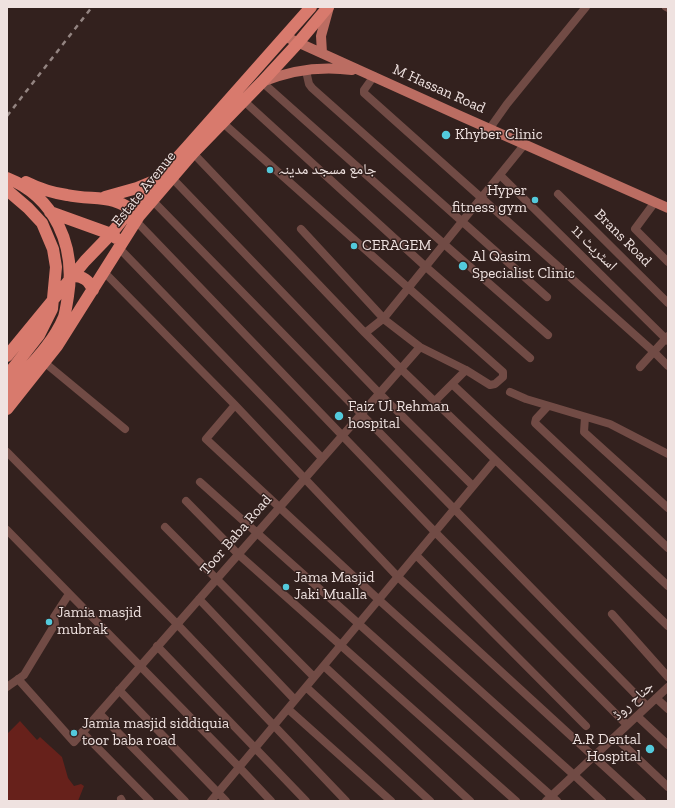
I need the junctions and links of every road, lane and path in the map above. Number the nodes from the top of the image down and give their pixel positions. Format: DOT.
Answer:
graph roads {
  1 [pos="311,7"];
  2 [pos="329,7"];
  3 [pos="586,7"];
  4 [pos="286,37"];
  5 [pos="298,42"];
  6 [pos="322,53"];
  7 [pos="360,70"];
  8 [pos="306,71"];
  9 [pos="374,76"];
  10 [pos="262,82"];
  11 [pos="244,101"];
  12 [pos="223,123"];
  13 [pos="490,128"];
  14 [pos="524,145"];
  15 [pos="193,153"];
  16 [pos="7,172"];
  17 [pos="500,174"];
  18 [pos="7,178"];
  19 [pos="172,178"];
  20 [pos="157,180"];
  21 [pos="7,190"];
  22 [pos="558,194"];
  23 [pos="482,197"];
  24 [pos="7,198"];
  25 [pos="100,198"];
  26 [pos="152,200"];
  27 [pos="655,202"];
  28 [pos="668,208"];
  29 [pos="135,215"];
  30 [pos="463,221"];
  31 [pos="301,229"];
  32 [pos="110,234"];
  33 [pos="444,244"];
  34 [pos="120,245"];
  35 [pos="668,262"];
  36 [pos="426,267"];
  37 [pos="104,272"];
  38 [pos="72,276"];
  39 [pos="408,288"];
  40 [pos="93,290"];
  41 [pos="547,297"];
  42 [pos="668,303"];
  43 [pos="384,318"];
  44 [pos="365,333"];
  45 [pos="548,336"];
  46 [pos="667,339"];
  47 [pos="420,347"];
  48 [pos="654,352"];
  49 [pos="7,356"];
  50 [pos="530,358"];
  51 [pos="44,362"];
  52 [pos="668,366"];
  53 [pos="640,367"];
  54 [pos="401,369"];
  55 [pos="466,370"];
  56 [pos="7,376"];
  57 [pos="452,384"];
  58 [pos="7,392"];
  59 [pos="510,392"];
  60 [pos="379,393"];
  61 [pos="435,401"];
  62 [pos="235,405"];
  63 [pos="548,406"];
  64 [pos="7,409"];
  65 [pos="361,413"];
  66 [pos="585,417"];
  67 [pos="125,428"];
  68 [pos="342,435"];
  69 [pos="7,452"];
  70 [pos="668,454"];
  71 [pos="322,458"];
  72 [pos="495,460"];
  73 [pos="304,478"];
  74 [pos="200,482"];
  75 [pos="474,486"];
  76 [pos="186,501"];
  77 [pos="279,507"];
  78 [pos="455,508"];
  79 [pos="668,508"];
  80 [pos="165,527"];
  81 [pos="7,530"];
  82 [pos="435,532"];
  83 [pos="257,533"];
  84 [pos="668,548"];
  85 [pos="238,554"];
  86 [pos="416,555"];
  87 [pos="398,577"];
  88 [pos="216,580"];
  89 [pos="668,586"];
  90 [pos="69,594"];
  91 [pos="199,599"];
  92 [pos="379,600"];
  93 [pos="612,614"];
  94 [pos="177,624"];
  95 [pos="358,624"];
  96 [pos="668,626"];
  97 [pos="158,646"];
  98 [pos="340,646"];
  99 [pos="140,666"];
  100 [pos="324,666"];
  101 [pos="314,677"];
  102 [pos="668,677"];
  103 [pos="18,679"];
  104 [pos="7,687"];
  105 [pos="306,687"];
  106 [pos="668,687"];
  107 [pos="119,690"];
  108 [pos="656,698"];
  109 [pos="295,700"];
  110 [pos="647,706"];
  111 [pos="288,709"];
  112 [pos="668,709"];
  113 [pos="99,713"];
  114 [pos="636,716"];
  115 [pos="274,725"];
  116 [pos="627,725"];
  117 [pos="586,726"];
  118 [pos="82,732"];
  119 [pos="615,737"];
  120 [pos="668,746"];
  121 [pos="255,748"];
  122 [pos="594,757"];
  123 [pos="239,767"];
  124 [pos="574,775"];
  125 [pos="668,787"];
  126 [pos="218,793"];
  127 [pos="551,799"];
  128 [pos="150,801"];
  129 [pos="185,801"];
  130 [pos="211,801"];
  131 [pos="226,801"];
  132 [pos="270,801"];
  133 [pos="306,801"];
  134 [pos="346,801"];
  135 [pos="391,801"];
  136 [pos="430,801"];
  137 [pos="470,801"];
  138 [pos="516,801"];
  139 [pos="602,801"];
  140 [pos="642,801"];
  1 -- 4 [label="highway, Estate Avenue"];
  2 -- 5 [label="highway, Estate Avenue"];
  2 -- 6 [label="main road"];
  3 -- 13 [label="street"];
  4 -- 5 [label="main road, M Hassan Road"];
  4 -- 20 [label="highway, Estate Avenue"];
  5 -- 6 [label="main road, M Hassan Road"];
  5 -- 10 [label="highway, Estate Avenue"];
  6 -- 7 [label="main road, M Hassan Road"];
  7 -- 8 [label="main road"];
  7 -- 9 [label="main road, M Hassan Road"];
  8 -- 10 [label="main road"];
  8 -- 30 [label="street"];
  9 -- 13 [label="main road, M Hassan Road"];
  9 -- 23 [label="street"];
  10 -- 11 [label="highway, Estate Avenue"];
  10 -- 33 [label="street"];
  11 -- 12 [label="highway, Estate Avenue"];
  11 -- 36 [label="street"];
  12 -- 15 [label="highway, Estate Avenue"];
  12 -- 39 [label="street"];
  13 -- 14 [label="main road, M Hassan Road"];
  14 -- 17 [label="street"];
  14 -- 27 [label="main road, M Hassan Road"];
  15 -- 19 [label="highway, Estate Avenue"];
  15 -- 44 [label="street"];
  16 -- 25 [label="highway"];
  17 -- 23 [label="street"];
  17 -- 46 [label="street, اسٹریٹ 11"];
  18 -- 58 [label="highway"];
  19 -- 26 [label="highway, Estate Avenue"];
  19 -- 60 [label="street"];
  20 -- 25 [label="highway"];
  20 -- 29 [label="highway, Estate Avenue"];
  21 -- 56 [label="highway"];
  22 -- 42 [label="street, Brans Road"];
  23 -- 30 [label="street"];
  23 -- 48 [label="street"];
  24 -- 32 [label="highway"];
  25 -- 29 [label="highway"];
  26 -- 29 [label="highway, Estate Avenue"];
  26 -- 65 [label="street"];
  27 -- 28 [label="main road, M Hassan Road"];
  27 -- 35 [label="street"];
  29 -- 32 [label="highway, Estate Avenue"];
  29 -- 34 [label="highway, Estate Avenue"];
  29 -- 68 [label="street"];
  30 -- 33 [label="street"];
  30 -- 41 [label="street"];
  31 -- 43 [label="street"];
  32 -- 34 [label="highway"];
  32 -- 38 [label="highway, Estate Avenue"];
  33 -- 36 [label="street"];
  33 -- 45 [label="street"];
  34 -- 37 [label="highway, Estate Avenue"];
  34 -- 71 [label="street"];
  36 -- 39 [label="street"];
  36 -- 50 [label="street"];
  37 -- 40 [label="highway, Estate Avenue"];
  37 -- 62 [label="street"];
  38 -- 40 [label="highway"];
  38 -- 49 [label="highway, Estate Avenue"];
  39 -- 43 [label="street"];
  39 -- 55 [label="street"];
  40 -- 51 [label="highway, Estate Avenue"];
  43 -- 44 [label="street"];
  43 -- 47 [label="street"];
  44 -- 54 [label="street"];
  46 -- 48 [label="street"];
  47 -- 54 [label="street, Toor Baba Road"];
  47 -- 55 [label="street"];
  48 -- 52 [label="street"];
  48 -- 53 [label="street"];
  51 -- 64 [label="highway, Estate Avenue"];
  51 -- 67 [label="street"];
  54 -- 60 [label="street, Toor Baba Road"];
  54 -- 61 [label="street"];
  55 -- 57 [label="street"];
  57 -- 61 [label="street"];
  57 -- 89 [label="street"];
  59 -- 63 [label="street"];
  60 -- 65 [label="street, Toor Baba Road"];
  60 -- 75 [label="street"];
  61 -- 72 [label="street"];
  62 -- 73 [label="street"];
  62 -- 77 [label="street"];
  63 -- 66 [label="street"];
  63 -- 84 [label="street"];
  65 -- 68 [label="street, Toor Baba Road"];
  65 -- 78 [label="street"];
  66 -- 70 [label="street"];
  66 -- 79 [label="street"];
  68 -- 71 [label="street, Toor Baba Road"];
  68 -- 82 [label="street"];
  69 -- 94 [label="street"];
  71 -- 73 [label="street, Toor Baba Road"];
  72 -- 75 [label="street"];
  72 -- 96 [label="street"];
  73 -- 77 [label="street, Toor Baba Road"];
  73 -- 87 [label="street"];
  74 -- 83 [label="street"];
  75 -- 78 [label="street"];
  76 -- 85 [label="street"];
  77 -- 83 [label="street, Toor Baba Road"];
  77 -- 92 [label="street"];
  78 -- 82 [label="street"];
  78 -- 110 [label="street"];
  80 -- 88 [label="street"];
  81 -- 90 [label="street"];
  82 -- 86 [label="street"];
  82 -- 116 [label="street"];
  83 -- 85 [label="street, Toor Baba Road"];
  83 -- 95 [label="street"];
  85 -- 88 [label="street, Toor Baba Road"];
  85 -- 98 [label="street"];
  86 -- 87 [label="street"];
  86 -- 117 [label="street"];
  87 -- 92 [label="street"];
  87 -- 122 [label="street"];
  88 -- 91 [label="street, Toor Baba Road"];
  88 -- 101 [label="street"];
  90 -- 99 [label="street"];
  90 -- 103 [label="street"];
  91 -- 94 [label="street, Toor Baba Road"];
  91 -- 109 [label="street"];
  92 -- 95 [label="street"];
  92 -- 124 [label="street"];
  93 -- 102 [label="street"];
  94 -- 97 [label="street, Toor Baba Road"];
  94 -- 115 [label="street"];
  95 -- 98 [label="street"];
  95 -- 127 [label="street"];
  97 -- 99 [label="street, Toor Baba Road"];
  97 -- 121 [label="street"];
  98 -- 100 [label="street"];
  98 -- 138 [label="street"];
  99 -- 107 [label="street, Toor Baba Road"];
  99 -- 123 [label="street"];
  100 -- 101 [label="street"];
  100 -- 137 [label="street"];
  101 -- 105 [label="street"];
  103 -- 104 [label="street"];
  103 -- 118 [label="street, Toor Baba Road"];
  105 -- 109 [label="street"];
  105 -- 136 [label="street"];
  106 -- 108 [label="street, جناح روڈ"];
  107 -- 113 [label="street, Toor Baba Road"];
  107 -- 126 [label="street"];
  108 -- 110 [label="street, جناح روڈ"];
  108 -- 112 [label="street"];
  109 -- 111 [label="street"];
  110 -- 114 [label="street, جناح روڈ"];
  111 -- 115 [label="street"];
  111 -- 135 [label="street"];
  113 -- 118 [label="street, Toor Baba Road"];
  113 -- 129 [label="street"];
  114 -- 116 [label="street, جناح روڈ"];
  114 -- 120 [label="street"];
  115 -- 121 [label="street"];
  115 -- 134 [label="street"];
  116 -- 119 [label="street, جناح روڈ"];
  118 -- 128 [label="street"];
  119 -- 122 [label="street, جناح روڈ"];
  119 -- 125 [label="street"];
  121 -- 123 [label="street"];
  121 -- 133 [label="street"];
  122 -- 124 [label="street, جناح روڈ"];
  122 -- 140 [label="street"];
  123 -- 126 [label="street"];
  123 -- 132 [label="street"];
  124 -- 127 [label="street, جناح روڈ"];
  124 -- 139 [label="street"];
  126 -- 130 [label="street"];
  126 -- 131 [label="street"];
}
